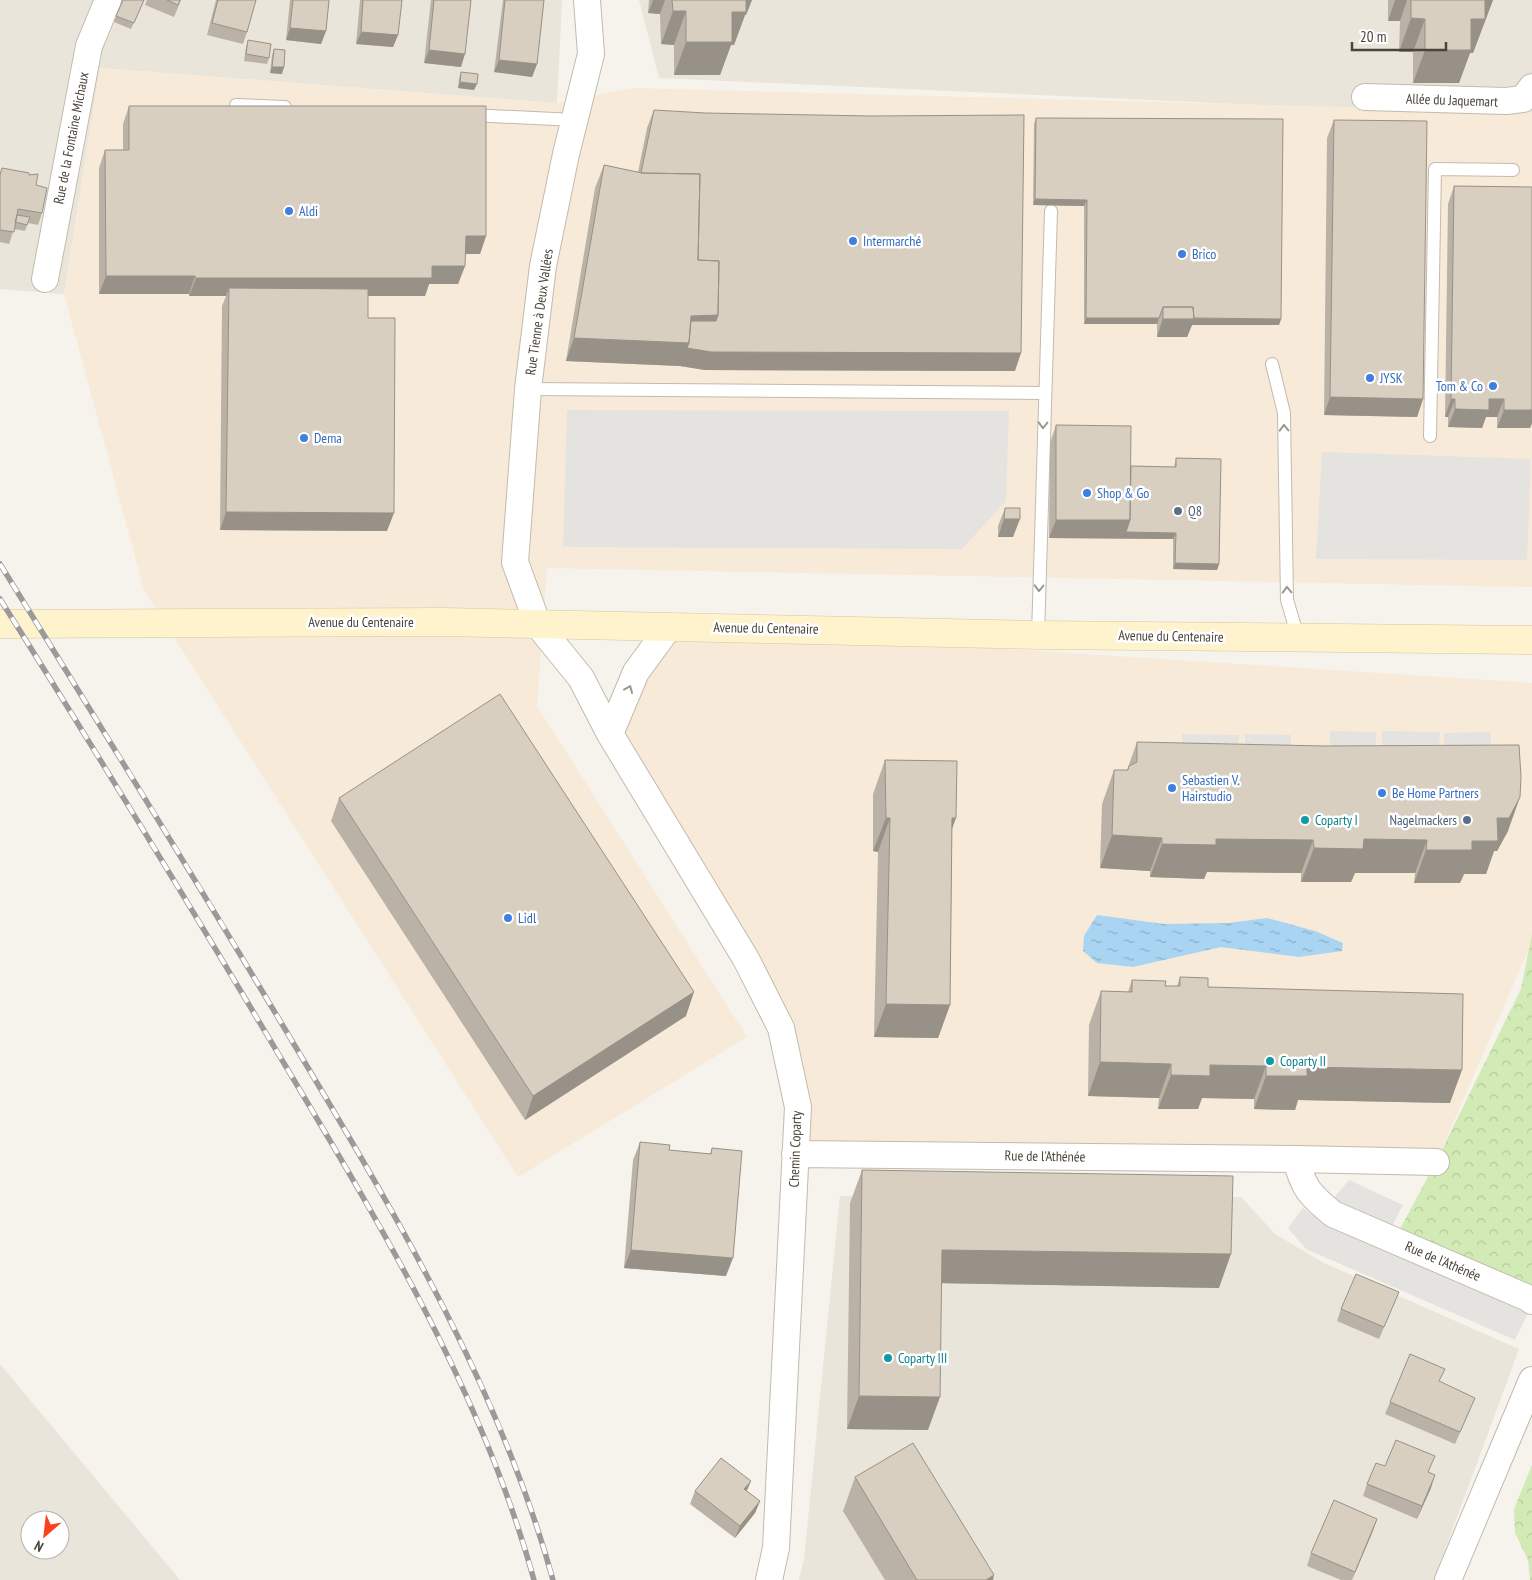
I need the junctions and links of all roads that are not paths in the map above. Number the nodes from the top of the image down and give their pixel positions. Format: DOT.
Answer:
graph roads {
  1 [pos="108,0"];
  2 [pos="587,0"];
  3 [pos="1532,87"];
  4 [pos="1365,97"];
  5 [pos="236,104"];
  6 [pos="296,107"];
  7 [pos="455,114"];
  8 [pos="575,120"];
  9 [pos="1513,170"];
  10 [pos="1051,211"];
  11 [pos="44,279"];
  12 [pos="1272,364"];
  13 [pos="528,389"];
  14 [pos="1044,393"];
  15 [pos="1430,436"];
  16 [pos="0,624"];
  17 [pos="538,625"];
  18 [pos="669,627"];
  19 [pos="1038,635"];
  20 [pos="1298,638"];
  21 [pos="1532,640"];
  22 [pos="610,734"];
  23 [pos="795,1154"];
  24 [pos="1296,1159"];
  25 [pos="1436,1162"];
  26 [pos="1532,1301"];
  27 [pos="1532,1380"];
  28 [pos="769,1580"];
  29 [pos="1448,1580"];
  1 -- 11 [label="street, Rue de la Fontaine Michaux"];
  2 -- 8 [label="street, Rue Tienne à Deux Vallées"];
  3 -- 4 [label="street, Allée du Jaquemart"];
  5 -- 6 [label="lane"];
  7 -- 8 [label="lane"];
  8 -- 13 [label="street, Rue Tienne à Deux Vallées"];
  9 -- 15 [label="lane"];
  10 -- 14 [label="lane"];
  20 -- 12 [label="lane, one-way"];
  13 -- 14 [label="lane"];
  13 -- 17 [label="street, Rue Tienne à Deux Vallées"];
  14 -- 19 [label="lane, one-way"];
  16 -- 17 [label="main road, Avenue du Centenaire"];
  17 -- 18 [label="main road, Avenue du Centenaire"];
  17 -- 22 [label="street, Chemin Coparty"];
  18 -- 19 [label="main road, Avenue du Centenaire"];
  22 -- 18 [label="street, one-way"];
  19 -- 20 [label="main road, Avenue du Centenaire"];
  20 -- 21 [label="main road, Avenue du Centenaire"];
  22 -- 23 [label="street, Chemin Coparty"];
  23 -- 24 [label="street, Rue de l'Athénée"];
  23 -- 28 [label="street, Chemin Coparty"];
  24 -- 25 [label="street, Rue de l'Athénée"];
  24 -- 26 [label="street, Rue de l'Athénée"];
  27 -- 29 [label="street"];
}
